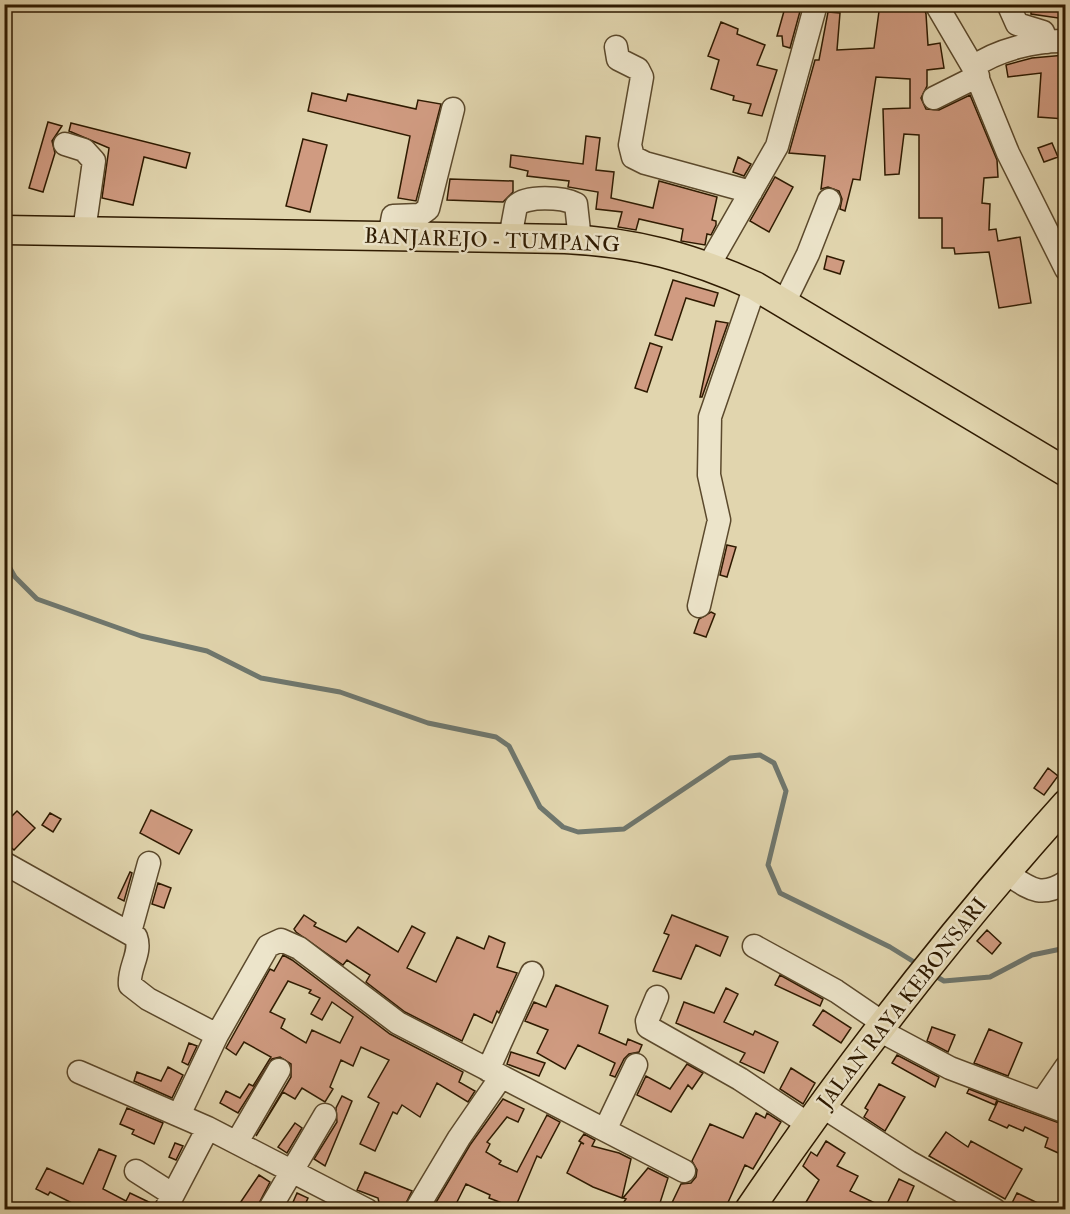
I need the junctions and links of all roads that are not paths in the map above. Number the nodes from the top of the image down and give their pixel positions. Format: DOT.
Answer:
graph roads {
  1 [pos="816,4"];
  2 [pos="936,4"];
  3 [pos="1009,6"];
  4 [pos="1056,41"];
  5 [pos="616,47"];
  6 [pos="982,64"];
  7 [pos="934,98"];
  8 [pos="453,110"];
  9 [pos="64,144"];
  10 [pos="751,192"];
  11 [pos="829,200"];
  12 [pos="4,230"];
  13 [pos="84,231"];
  14 [pos="389,237"];
  15 [pos="510,238"];
  16 [pos="580,240"];
  17 [pos="709,265"];
  18 [pos="1065,269"];
  19 [pos="755,286"];
  20 [pos="784,303"];
  21 [pos="1065,472"];
  22 [pos="699,606"];
  23 [pos="1065,804"];
  24 [pos="4,863"];
  25 [pos="149,863"];
  26 [pos="1006,873"];
  27 [pos="1065,882"];
  28 [pos="130,932"];
  29 [pos="754,946"];
  30 [pos="532,973"];
  31 [pos="657,997"];
  32 [pos="880,1026"];
  33 [pos="217,1035"];
  34 [pos="636,1065"];
  35 [pos="1065,1067"];
  36 [pos="279,1070"];
  37 [pos="79,1072"];
  38 [pos="494,1074"];
  39 [pos="1042,1102"];
  40 [pos="1065,1112"];
  41 [pos="814,1114"];
  42 [pos="179,1115"];
  43 [pos="325,1116"];
  44 [pos="208,1128"];
  45 [pos="605,1130"];
  46 [pos="237,1142"];
  47 [pos="291,1169"];
  48 [pos="136,1171"];
  49 [pos="684,1171"];
  50 [pos="168,1202"];
  51 [pos="337,1203"];
  52 [pos="269,1209"];
  53 [pos="367,1209"];
  54 [pos="417,1209"];
  55 [pos="749,1209"];
  56 [pos="994,1209"];
  1 -- 10 [label="street"];
  2 -- 6 [label="street"];
  3 -- 4 [label="street"];
  4 -- 6 [label="street"];
  5 -- 10 [label="street"];
  6 -- 7 [label="street"];
  6 -- 18 [label="street"];
  8 -- 14 [label="street"];
  9 -- 13 [label="street"];
  10 -- 17 [label="street"];
  11 -- 20 [label="street"];
  12 -- 13 [label="main road, BANJAREJO - TUMPANG"];
  13 -- 14 [label="main road, BANJAREJO - TUMPANG"];
  14 -- 15 [label="main road, BANJAREJO - TUMPANG"];
  15 -- 16 [label="main road, BANJAREJO - TUMPANG"];
  15 -- 16 [label="street"];
  16 -- 17 [label="main road, BANJAREJO - TUMPANG"];
  17 -- 19 [label="main road, BANJAREJO - TUMPANG"];
  19 -- 20 [label="main road, BANJAREJO - TUMPANG"];
  19 -- 22 [label="street"];
  20 -- 21 [label="main road, BANJAREJO - TUMPANG"];
  23 -- 26 [label="main road, JALAN RAYA KEBONSARI"];
  24 -- 28 [label="street"];
  25 -- 28 [label="street"];
  26 -- 27 [label="street"];
  26 -- 32 [label="main road, JALAN RAYA KEBONSARI"];
  28 -- 33 [label="street"];
  29 -- 32 [label="street"];
  30 -- 38 [label="street"];
  31 -- 41 [label="street"];
  32 -- 39 [label="street"];
  32 -- 41 [label="main road, JALAN RAYA KEBONSARI"];
  33 -- 38 [label="street"];
  33 -- 42 [label="street"];
  34 -- 45 [label="street"];
  35 -- 39 [label="street"];
  36 -- 46 [label="street"];
  37 -- 42 [label="street"];
  38 -- 45 [label="street"];
  38 -- 54 [label="street"];
  39 -- 40 [label="street"];
  41 -- 55 [label="main road, JALAN RAYA KEBONSARI"];
  41 -- 56 [label="street"];
  42 -- 44 [label="street"];
  43 -- 47 [label="street"];
  44 -- 46 [label="street"];
  44 -- 50 [label="street"];
  45 -- 49 [label="street"];
  46 -- 47 [label="street"];
  47 -- 51 [label="street"];
  47 -- 52 [label="street"];
  48 -- 50 [label="street"];
  51 -- 53 [label="street"];
}
